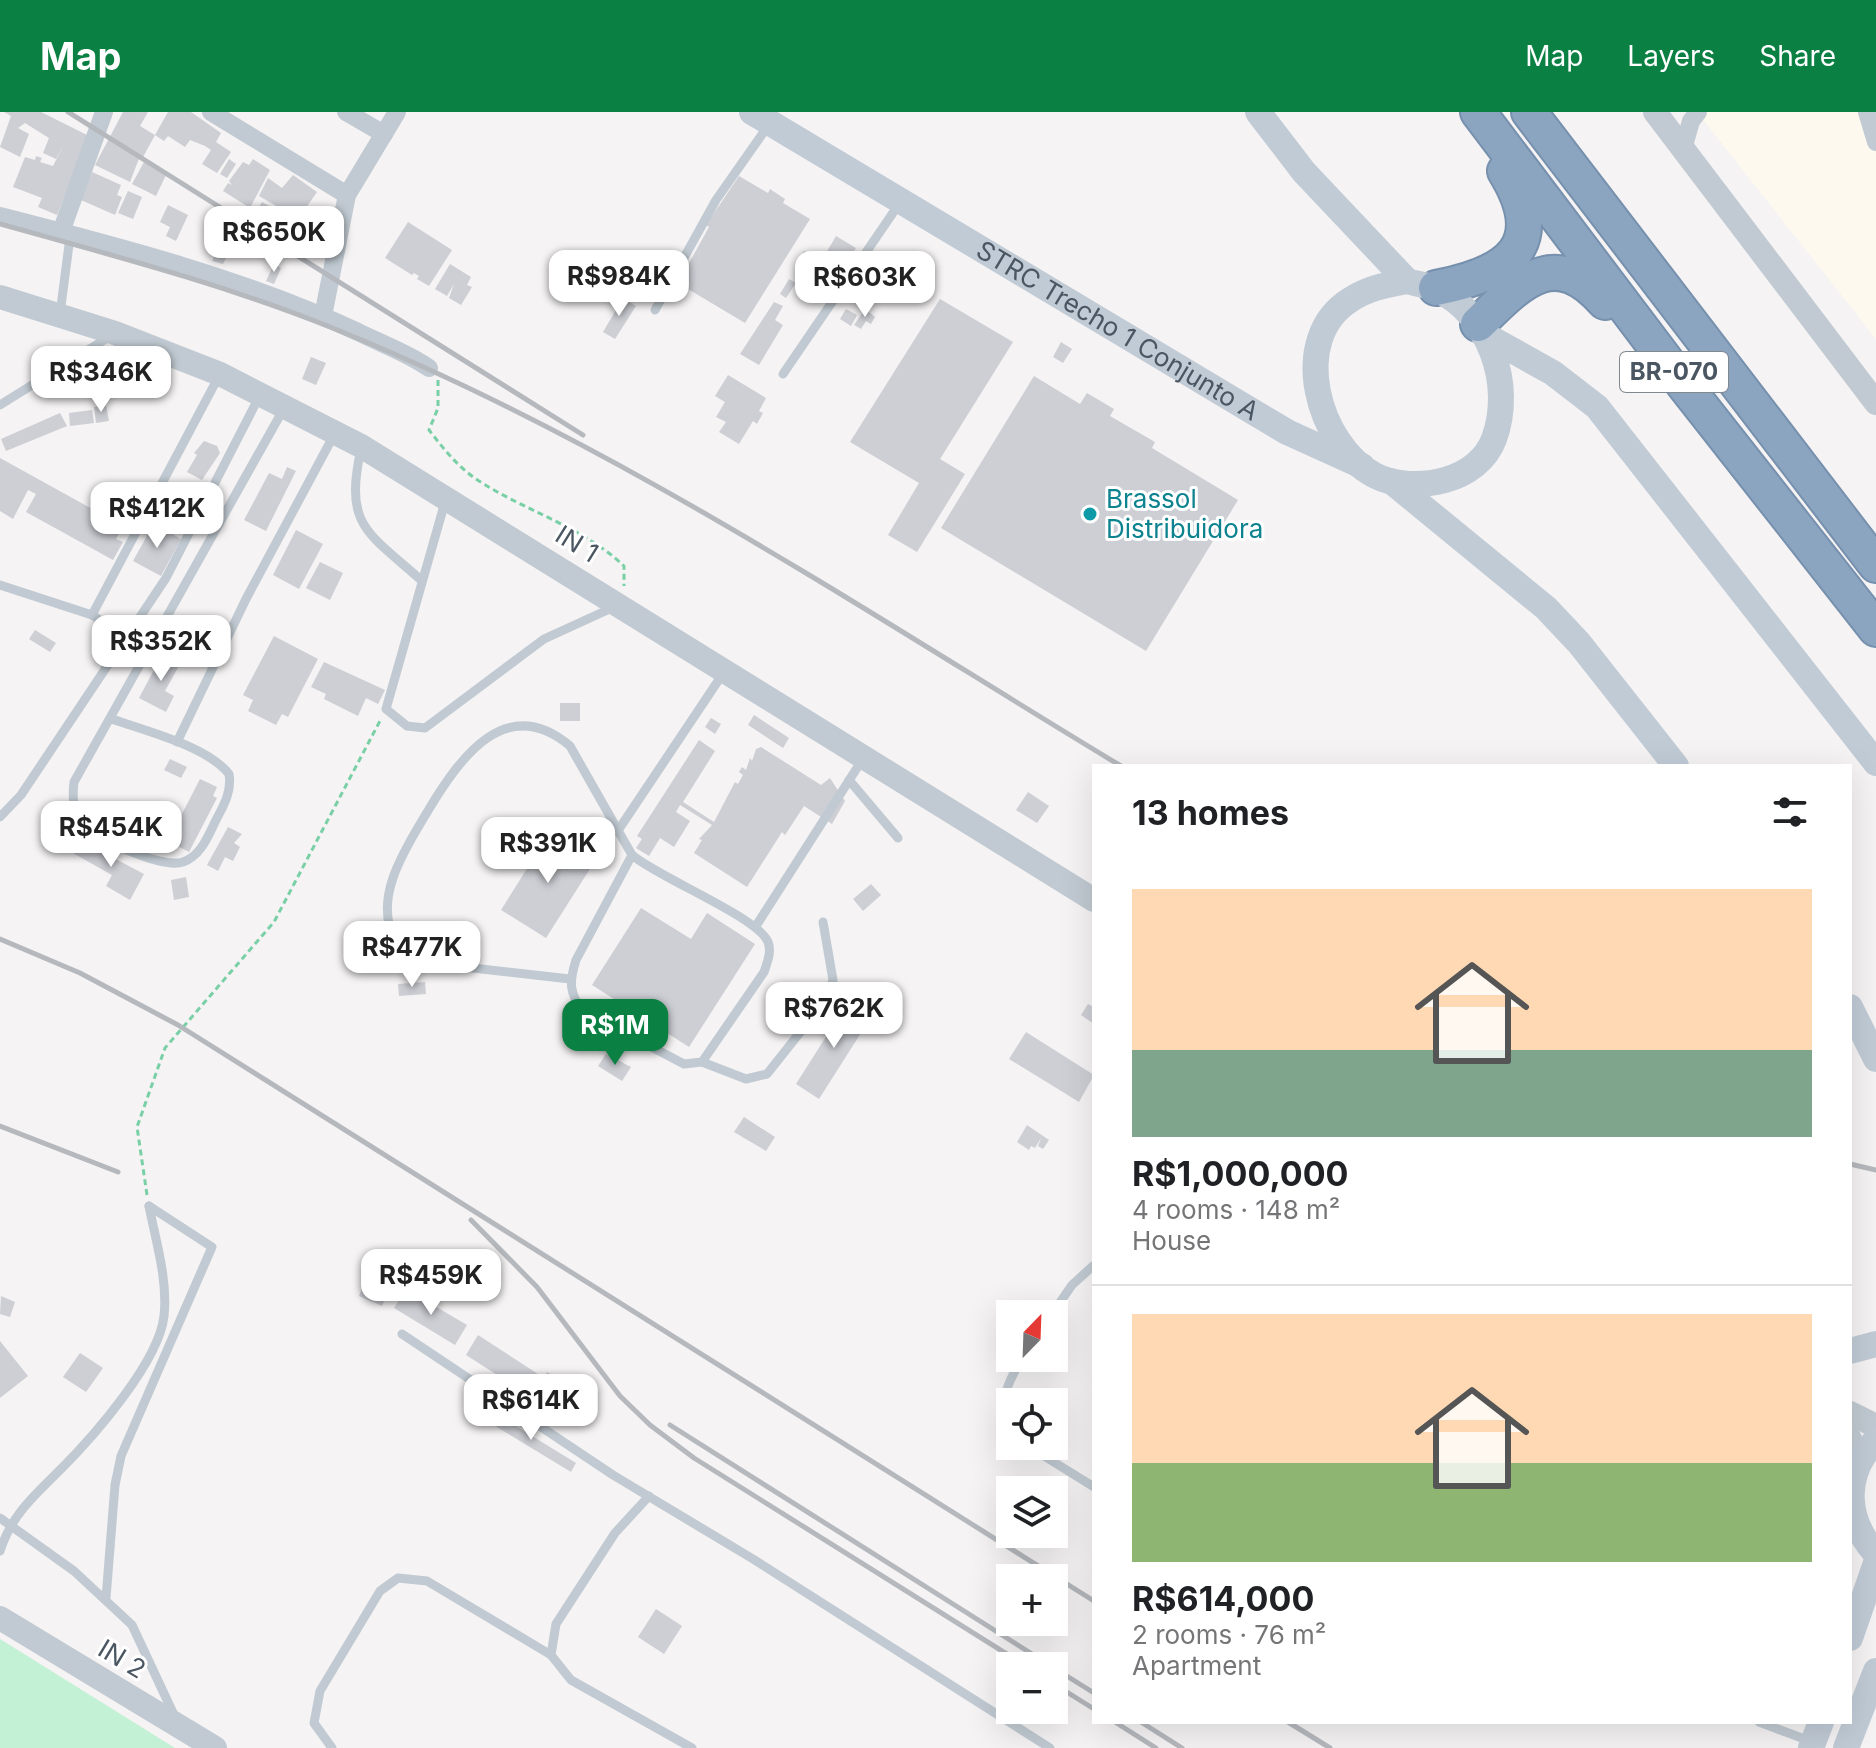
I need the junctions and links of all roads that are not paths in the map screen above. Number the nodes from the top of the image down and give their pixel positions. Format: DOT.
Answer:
graph roads {
  1 [pos="104,112"];
  2 [pos="211,112"];
  3 [pos="346,112"];
  4 [pos="397,112"];
  5 [pos="1258,112"];
  6 [pos="1470,112"];
  7 [pos="1478,112"];
  8 [pos="1529,112"];
  9 [pos="1698,112"];
  10 [pos="1867,112"];
  11 [pos="761,118"];
  12 [pos="1661,119"];
  13 [pos="384,134"];
  14 [pos="1876,142"];
  15 [pos="1683,149"];
  16 [pos="347,195"];
  17 [pos="901,201"];
  18 [pos="0,216"];
  19 [pos="66,234"];
  20 [pos="1421,285"];
  21 [pos="0,297"];
  22 [pos="655,310"];
  23 [pos="60,314"];
  24 [pos="323,316"];
  25 [pos="1480,329"];
  26 [pos="115,333"];
  27 [pos="429,368"];
  28 [pos="220,374"];
  29 [pos="783,374"];
  30 [pos="1685,386"];
  31 [pos="260,395"];
  32 [pos="1876,403"];
  33 [pos="0,405"];
  34 [pos="284,408"];
  35 [pos="335,433"];
  36 [pos="361,446"];
  37 [pos="1362,466"];
  38 [pos="1391,481"];
  39 [pos="448,496"];
  40 [pos="1876,565"];
  41 [pos="421,580"];
  42 [pos="0,585"];
  43 [pos="621,604"];
  44 [pos="92,615"];
  45 [pos="1876,629"];
  46 [pos="127,637"];
  47 [pos="725,669"];
  48 [pos="112,719"];
  49 [pos="177,742"];
  50 [pos="864,756"];
  51 [pos="1876,763"];
  52 [pos="1674,764"];
  53 [pos="849,780"];
  54 [pos="0,817"];
  55 [pos="617,832"];
  56 [pos="898,838"];
  57 [pos="632,855"];
  58 [pos="1092,899"];
  59 [pos="823,922"];
  60 [pos="756,926"];
  61 [pos="570,979"];
  62 [pos="1852,1011"];
  63 [pos="1876,1059"];
  64 [pos="702,1062"];
  65 [pos="1092,1267"];
  66 [pos="1062,1300"];
  67 [pos="402,1334"];
  68 [pos="1876,1344"];
  69 [pos="1852,1350"];
  70 [pos="1852,1414"];
  71 [pos="1876,1426"];
  72 [pos="1876,1440"];
  73 [pos="1854,1451"];
  74 [pos="1051,1460"];
  75 [pos="1092,1486"];
  76 [pos="649,1496"];
  77 [pos="1852,1515"];
  78 [pos="4,1521"];
  79 [pos="0,1551"];
  80 [pos="1876,1554"];
  81 [pos="1876,1563"];
  82 [pos="106,1598"];
  83 [pos="0,1618"];
  84 [pos="1852,1632"];
  85 [pos="551,1655"];
  86 [pos="1876,1671"];
  87 [pos="1766,1724"];
  88 [pos="179,1725"];
  89 [pos="1815,1737"];
  90 [pos="677,1744"];
  91 [pos="215,1748"];
  92 [pos="332,1748"];
  93 [pos="692,1748"];
  94 [pos="1050,1748"];
  95 [pos="1846,1748"];
  1 -- 19 [label="street"];
  2 -- 16 [label="street"];
  3 -- 13 [label="street"];
  4 -- 13 [label="street"];
  5 -- 20 [label="main road"];
  6 -- 20 [label="highway"];
  7 -- 30 [label="highway, BR-070"];
  8 -- 40 [label="highway, BR-070"];
  9 -- 15 [label="street"];
  10 -- 14 [label="street"];
  11 -- 17 [label="main road, STRC Trecho 1 Conjunto A"];
  11 -- 22 [label="lane"];
  12 -- 15 [label="street"];
  13 -- 16 [label="street"];
  15 -- 32 [label="street"];
  16 -- 24 [label="street"];
  17 -- 29 [label="lane"];
  17 -- 37 [label="main road, STRC Trecho 1 Conjunto A"];
  18 -- 19 [label="street"];
  19 -- 23 [label="lane"];
  19 -- 24 [label="street"];
  20 -- 25 [label="main road"];
  20 -- 37 [label="main road"];
  21 -- 23 [label="street, IN 1"];
  23 -- 26 [label="street, IN 1"];
  24 -- 27 [label="street"];
  25 -- 30 [label="highway"];
  25 -- 38 [label="main road"];
  25 -- 51 [label="main road"];
  26 -- 28 [label="street, IN 1"];
  26 -- 33 [label="lane"];
  28 -- 31 [label="street, IN 1"];
  28 -- 44 [label="lane"];
  30 -- 45 [label="highway, BR-070"];
  31 -- 34 [label="street, IN 1"];
  31 -- 46 [label="lane"];
  34 -- 35 [label="street, IN 1"];
  34 -- 48 [label="lane"];
  35 -- 36 [label="street, IN 1"];
  35 -- 49 [label="lane"];
  36 -- 39 [label="street, IN 1"];
  36 -- 41 [label="lane"];
  37 -- 38 [label="main road"];
  38 -- 52 [label="main road"];
  39 -- 41 [label="lane"];
  39 -- 43 [label="street, IN 1"];
  41 -- 43 [label="lane"];
  42 -- 44 [label="lane"];
  43 -- 47 [label="street, IN 1"];
  44 -- 46 [label="lane"];
  46 -- 54 [label="lane"];
  47 -- 50 [label="street, IN 1"];
  47 -- 55 [label="lane"];
  48 -- 49 [label="lane"];
  48 -- 49 [label="lane"];
  50 -- 53 [label="lane"];
  50 -- 58 [label="street, IN 1"];
  53 -- 56 [label="lane"];
  53 -- 60 [label="lane"];
  55 -- 57 [label="lane"];
  55 -- 61 [label="lane"];
  57 -- 60 [label="lane"];
  57 -- 61 [label="lane"];
  59 -- 64 [label="lane"];
  60 -- 64 [label="lane"];
  61 -- 64 [label="lane"];
  62 -- 63 [label="main road"];
  65 -- 66 [label="lane"];
  67 -- 76 [label="lane"];
  68 -- 69 [label="main road"];
  70 -- 71 [label="street"];
  72 -- 73 [label="main road"];
  74 -- 75 [label="lane"];
  76 -- 85 [label="lane"];
  76 -- 94 [label="lane"];
  77 -- 80 [label="main road"];
  78 -- 79 [label="lane"];
  78 -- 82 [label="lane"];
  78 -- 82 [label="lane"];
  81 -- 84 [label="main road"];
  82 -- 88 [label="lane"];
  83 -- 88 [label="street, IN 2"];
  85 -- 90 [label="lane"];
  85 -- 92 [label="lane"];
  86 -- 95 [label="main road"];
  87 -- 89 [label="lane"];
  88 -- 91 [label="street, IN 2"];
  90 -- 93 [label="lane"];
}
